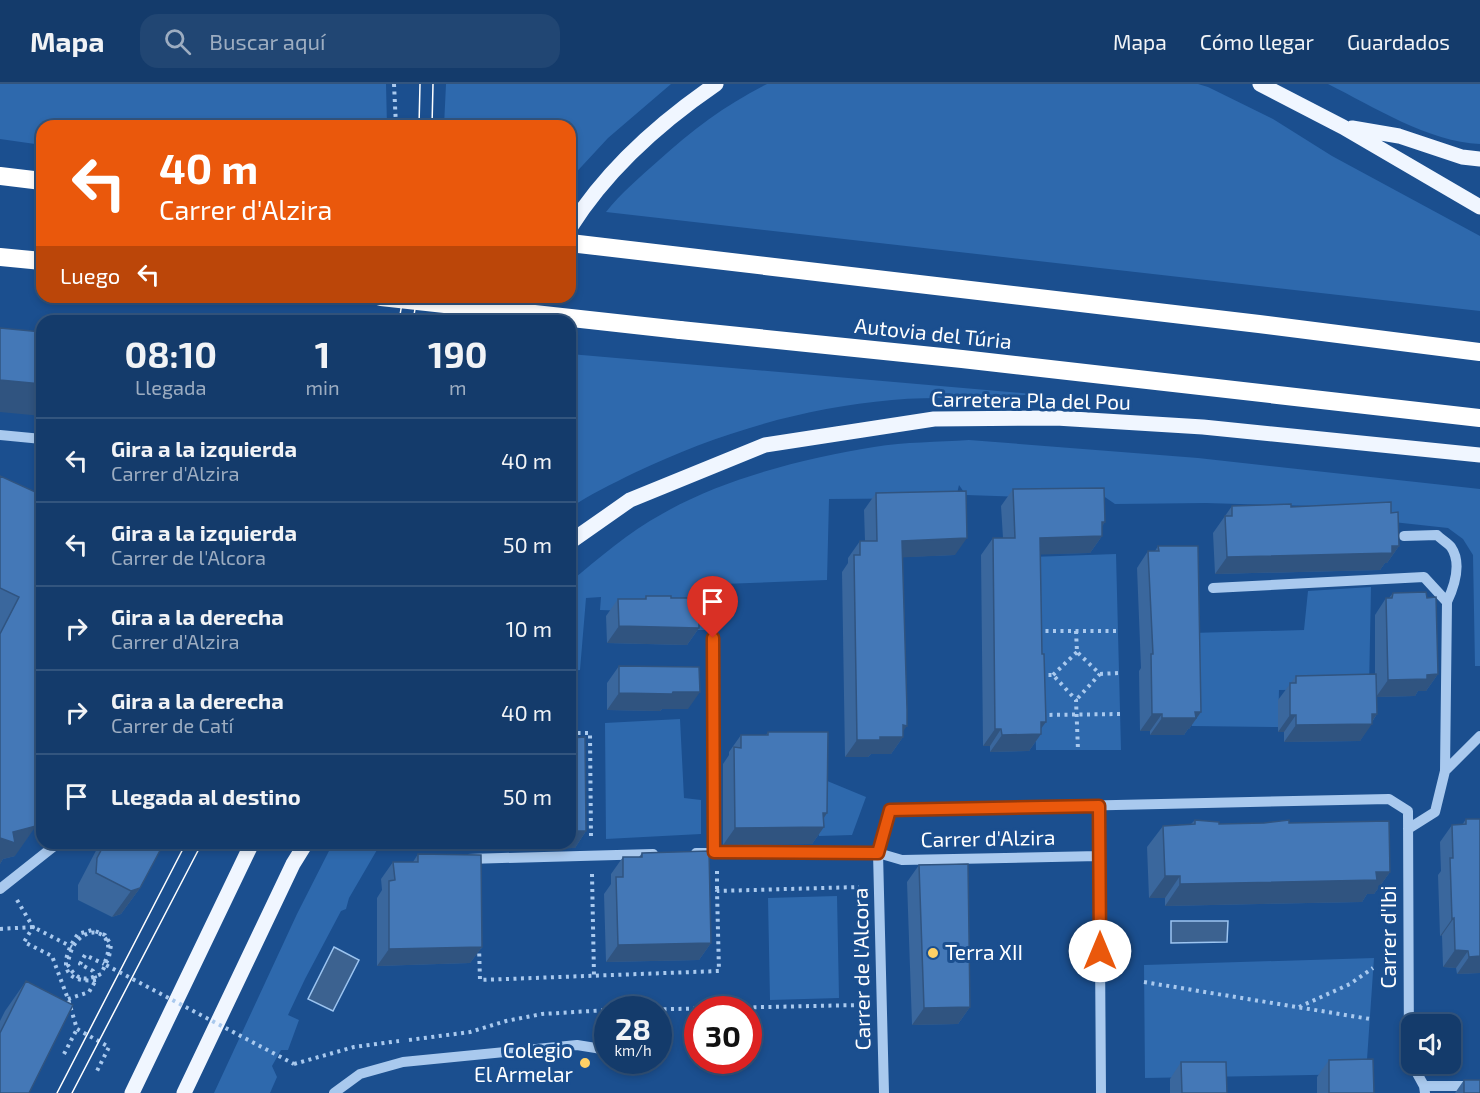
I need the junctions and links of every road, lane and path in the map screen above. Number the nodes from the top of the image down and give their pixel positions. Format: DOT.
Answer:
graph roads {
  1 [pos="394,84"];
  2 [pos="716,84"];
  3 [pos="1260,84"];
  4 [pos="396,120"];
  5 [pos="1343,127"];
  6 [pos="1480,159"];
  7 [pos="0,177"];
  8 [pos="36,180"];
  9 [pos="1480,207"];
  10 [pos="576,219"];
  11 [pos="576,244"];
  12 [pos="0,257"];
  13 [pos="36,260"];
  14 [pos="435,303"];
  15 [pos="544,315"];
  16 [pos="576,319"];
  17 [pos="1480,352"];
  18 [pos="1480,418"];
  19 [pos="0,435"];
  20 [pos="36,438"];
  21 [pos="1480,454"];
  22 [pos="1404,536"];
  23 [pos="576,538"];
  24 [pos="1213,588"];
  25 [pos="1447,602"];
  26 [pos="1033,631"];
  27 [pos="1076,631"];
  28 [pos="1118,631"];
  29 [pos="713,638"];
  30 [pos="1077,652"];
  31 [pos="1100,674"];
  32 [pos="1119,674"];
  33 [pos="1034,675"];
  34 [pos="1053,675"];
  35 [pos="1076,700"];
  36 [pos="1120,714"];
  37 [pos="1077,715"];
  38 [pos="1035,716"];
  39 [pos="576,733"];
  40 [pos="1480,736"];
  41 [pos="1078,750"];
  42 [pos="1445,771"];
  43 [pos="1099,806"];
  44 [pos="890,810"];
  45 [pos="1408,811"];
  46 [pos="1408,828"];
  47 [pos="50,849"];
  48 [pos="249,849"];
  49 [pos="302,849"];
  50 [pos="878,853"];
  51 [pos="1099,856"];
  52 [pos="715,858"];
  53 [pos="457,860"];
  54 [pos="591,861"];
  55 [pos="4,886"];
  56 [pos="717,891"];
  57 [pos="879,894"];
  58 [pos="33,927"];
  59 [pos="0,929"];
  60 [pos="479,936"];
  61 [pos="72,947"];
  62 [pos="104,964"];
  63 [pos="1374,968"];
  64 [pos="594,976"];
  65 [pos="96,981"];
  66 [pos="1144,982"];
  67 [pos="860,994"];
  68 [pos="68,999"];
  69 [pos="1299,1007"];
  70 [pos="672,1009"];
  71 [pos="594,1011"];
  72 [pos="1408,1014"];
  73 [pos="1370,1019"];
  74 [pos="77,1029"];
  75 [pos="594,1048"];
  76 [pos="64,1054"];
  77 [pos="97,1071"];
  78 [pos="1417,1074"];
  79 [pos="1480,1086"];
  80 [pos="1425,1090"];
  81 [pos="132,1093"];
  82 [pos="184,1093"];
  83 [pos="334,1093"];
  84 [pos="884,1093"];
  85 [pos="1101,1093"];
  1 -- 4 [label="path"];
  2 -- 10 [label="main road"];
  3 -- 5 [label="main road"];
  5 -- 6 [label="main road"];
  5 -- 9 [label="main road"];
  7 -- 8 [label="highway"];
  11 -- 17 [label="highway"];
  12 -- 13 [label="highway"];
  14 -- 15 [label="highway, Autovia del Túria, bridge"];
  16 -- 18 [label="highway, Autovia del Túria, bridge"];
  19 -- 20 [label="street"];
  21 -- 23 [label="main road, Carretera Pla del Pou"];
  22 -- 25 [label="street"];
  24 -- 25 [label="street"];
  25 -- 42 [label="street"];
  26 -- 27 [label="path"];
  27 -- 28 [label="path"];
  27 -- 30 [label="path"];
  29 -- 52 [label="street"];
  30 -- 31 [label="path"];
  30 -- 34 [label="path"];
  31 -- 32 [label="path"];
  31 -- 35 [label="path"];
  33 -- 34 [label="path"];
  34 -- 35 [label="path"];
  35 -- 37 [label="path"];
  36 -- 37 [label="path"];
  37 -- 38 [label="path"];
  37 -- 41 [label="path"];
  39 -- 54 [label="path"];
  40 -- 42 [label="street"];
  42 -- 46 [label="street"];
  43 -- 44 [label="street, Carrer d'Alzira"];
  43 -- 45 [label="street, Carrer d'Alzira"];
  43 -- 51 [label="street"];
  44 -- 50 [label="street, Carrer de l'Alcora"];
  45 -- 46 [label="street, Carrer d'Ibi"];
  46 -- 72 [label="street, Carrer d'Ibi"];
  47 -- 55 [label="street"];
  48 -- 81 [label="main road"];
  49 -- 82 [label="main road"];
  50 -- 51 [label="street, Carrer d'Alzira"];
  50 -- 52 [label="street, Carrer d'Alzira"];
  50 -- 57 [label="street, Carrer de l'Alcora"];
  51 -- 85 [label="street"];
  52 -- 54 [label="street, Carrer d'Alzira"];
  52 -- 56 [label="path"];
  53 -- 54 [label="street, Carrer d'Alzira"];
  54 -- 64 [label="path"];
  55 -- 58 [label="path"];
  56 -- 57 [label="path"];
  56 -- 64 [label="path"];
  57 -- 84 [label="street, Carrer de l'Alcora"];
  58 -- 59 [label="path"];
  58 -- 61 [label="path"];
  58 -- 68 [label="path"];
  60 -- 64 [label="path"];
  61 -- 62 [label="path, bridge"];
  61 -- 65 [label="path, bridge"];
  62 -- 65 [label="path"];
  62 -- 71 [label="path, bridge"];
  63 -- 69 [label="path"];
  65 -- 68 [label="path"];
  66 -- 69 [label="path"];
  67 -- 70 [label="path"];
  68 -- 74 [label="path"];
  69 -- 73 [label="path"];
  74 -- 76 [label="path"];
  74 -- 77 [label="path"];
  75 -- 83 [label="street"];
  78 -- 80 [label="street, Carrer d'Ibi"];
  79 -- 80 [label="street"];
}
